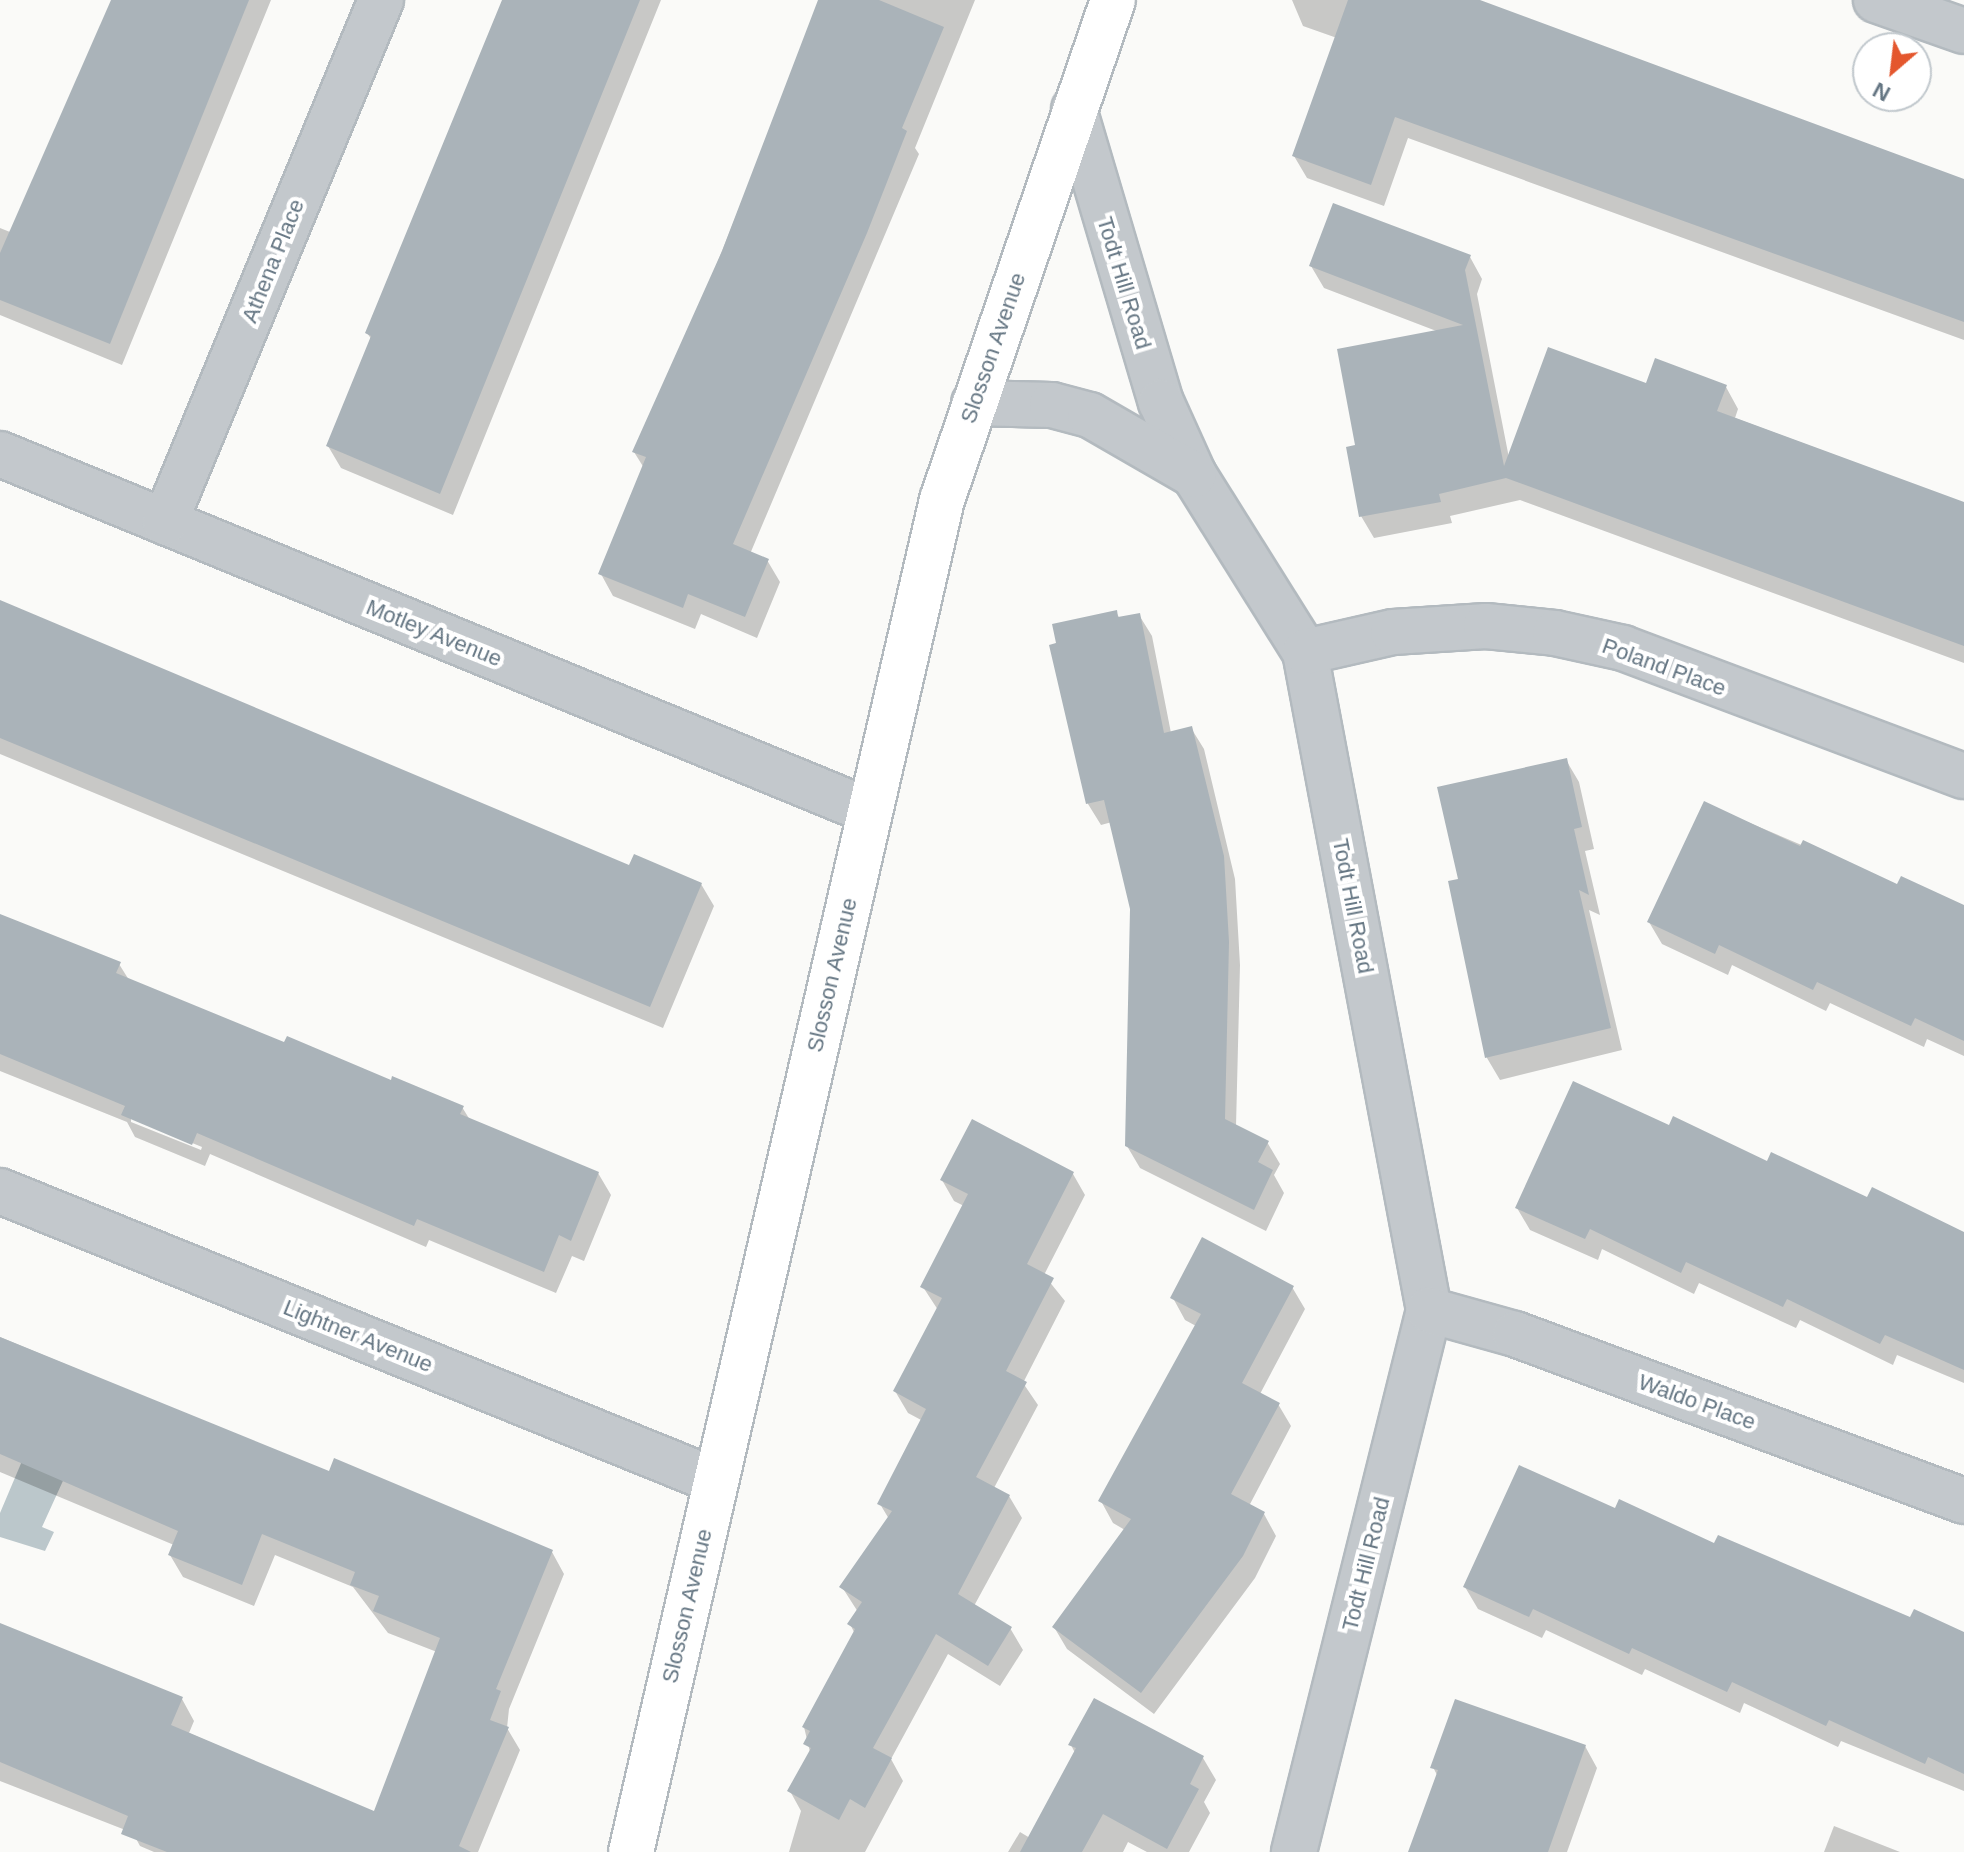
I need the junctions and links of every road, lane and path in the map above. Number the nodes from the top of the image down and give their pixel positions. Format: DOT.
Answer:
graph roads {
  1 [pos="381,0"];
  2 [pos="1113,0"];
  3 [pos="1876,0"];
  4 [pos="1964,31"];
  5 [pos="1074,109"];
  6 [pos="974,403"];
  7 [pos="0,454"];
  8 [pos="1194,475"];
  9 [pos="165,522"];
  10 [pos="1305,652"];
  11 [pos="1964,776"];
  12 [pos="869,811"];
  13 [pos="0,1191"];
  14 [pos="1429,1310"];
  15 [pos="716,1481"];
  16 [pos="1964,1501"];
  17 [pos="631,1852"];
  18 [pos="1294,1852"];
  1 -- 9 [label="street, Athena Place"];
  2 -- 5 [label="street"];
  3 -- 4 [label="street"];
  5 -- 6 [label="street, Slosson Avenue"];
  5 -- 8 [label="street, Todt Hill Road"];
  6 -- 8 [label="street"];
  6 -- 12 [label="street, Slosson Avenue"];
  7 -- 9 [label="street, Motley Avenue"];
  8 -- 10 [label="street, Todt Hill Road"];
  9 -- 12 [label="street, Motley Avenue"];
  10 -- 11 [label="street, Poland Place"];
  10 -- 14 [label="street, Todt Hill Road"];
  12 -- 15 [label="street, Slosson Avenue"];
  13 -- 15 [label="street, Lightner Avenue"];
  14 -- 16 [label="street, Waldo Place"];
  14 -- 18 [label="street, Todt Hill Road"];
  15 -- 17 [label="street, Slosson Avenue"];
}
